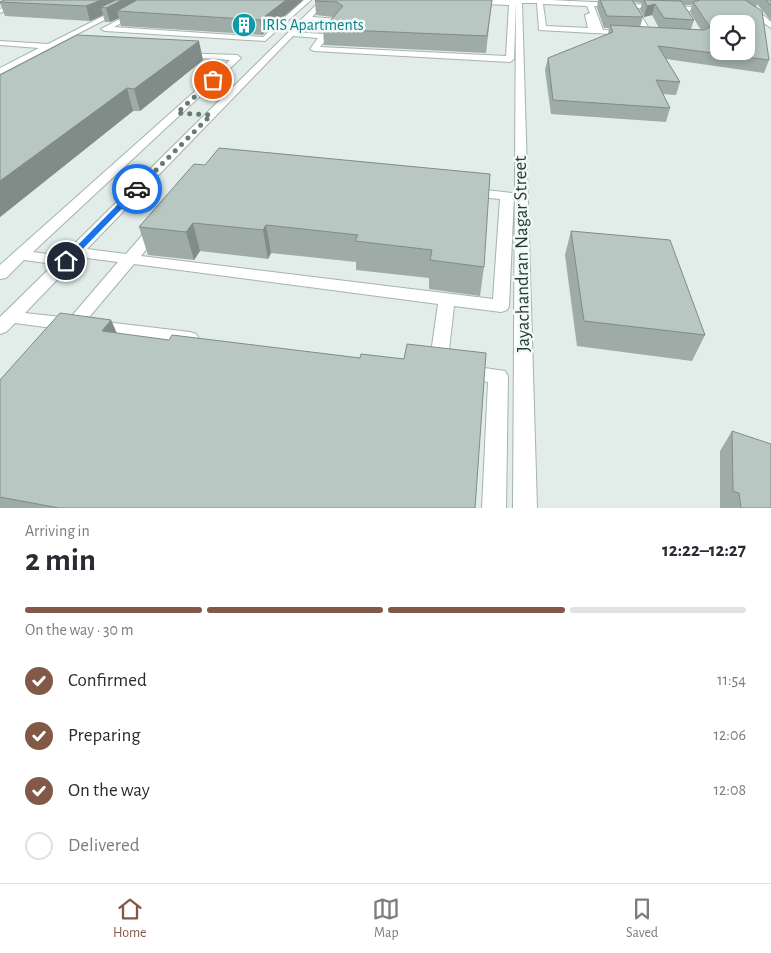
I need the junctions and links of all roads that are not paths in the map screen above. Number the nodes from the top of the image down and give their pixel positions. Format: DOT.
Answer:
graph roads {
  1 [pos="27,0"];
  2 [pos="140,0"];
  3 [pos="308,0"];
  4 [pos="430,0"];
  5 [pos="500,0"];
  6 [pos="519,0"];
  7 [pos="612,0"];
  8 [pos="733,0"];
  9 [pos="325,3"];
  10 [pos="540,5"];
  11 [pos="631,6"];
  12 [pos="127,7"];
  13 [pos="588,7"];
  14 [pos="0,10"];
  15 [pos="344,13"];
  16 [pos="306,19"];
  17 [pos="338,20"];
  18 [pos="691,21"];
  19 [pos="771,26"];
  20 [pos="290,34"];
  21 [pos="656,34"];
  22 [pos="324,36"];
  23 [pos="0,44"];
  24 [pos="48,47"];
  25 [pos="170,54"];
  26 [pos="0,71"];
  27 [pos="177,113"];
  28 [pos="211,115"];
  29 [pos="460,192"];
  30 [pos="167,216"];
  31 [pos="21,255"];
  32 [pos="70,257"];
  33 [pos="128,259"];
  34 [pos="0,274"];
  35 [pos="447,299"];
  36 [pos="5,322"];
  37 [pos="73,325"];
  38 [pos="211,341"];
  39 [pos="55,346"];
  40 [pos="419,366"];
  41 [pos="438,369"];
  42 [pos="494,508"];
  43 [pos="525,508"];
  1 -- 14 [label="street"];
  2 -- 12 [label="street"];
  3 -- 12 [label="street"];
  4 -- 22 [label="street"];
  5 -- 6 [label="street"];
  6 -- 10 [label="street"];
  6 -- 43 [label="street, Jayachandran Nagar Street"];
  7 -- 11 [label="street"];
  8 -- 19 [label="street"];
  9 -- 16 [label="street"];
  10 -- 13 [label="street"];
  10 -- 13 [label="street"];
  11 -- 13 [label="street"];
  11 -- 13 [label="street"];
  11 -- 13 [label="street"];
  11 -- 18 [label="street"];
  11 -- 21 [label="street"];
  12 -- 24 [label="street"];
  15 -- 17 [label="street"];
  16 -- 17 [label="street"];
  16 -- 20 [label="street"];
  17 -- 22 [label="street"];
  20 -- 22 [label="street"];
  20 -- 28 [label="street"];
  23 -- 24 [label="street"];
  24 -- 26 [label="street"];
  25 -- 27 [label="street"];
  27 -- 28 [label="street"];
  27 -- 31 [label="street"];
  28 -- 32 [label="street"];
  29 -- 35 [label="street"];
  30 -- 33 [label="street"];
  31 -- 32 [label="street"];
  31 -- 34 [label="street"];
  32 -- 33 [label="street"];
  32 -- 36 [label="street"];
  33 -- 35 [label="street"];
  33 -- 37 [label="street"];
  35 -- 41 [label="street"];
  36 -- 37 [label="street"];
  37 -- 38 [label="street"];
  37 -- 39 [label="street"];
  40 -- 41 [label="street"];
  41 -- 42 [label="street"];
}
